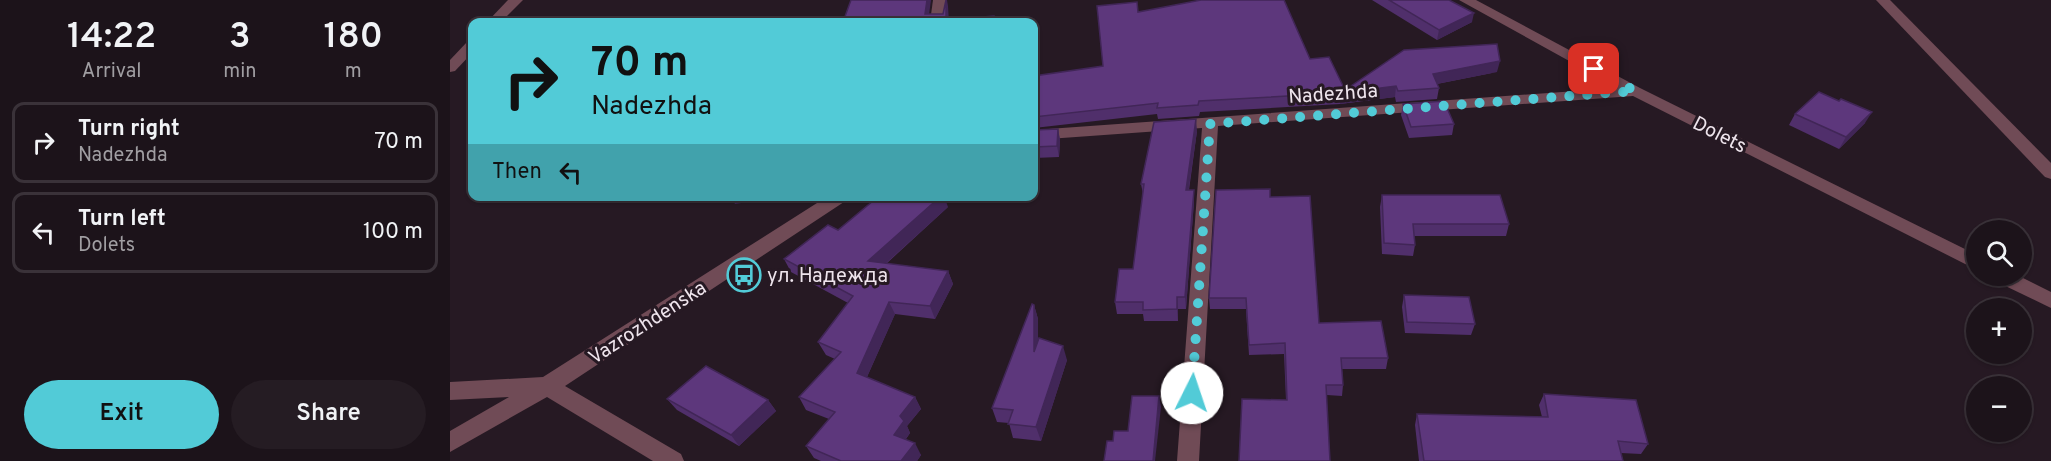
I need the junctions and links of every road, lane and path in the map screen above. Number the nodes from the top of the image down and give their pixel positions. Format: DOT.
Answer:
graph roads {
  1 [pos="516,0"];
  2 [pos="940,0"];
  3 [pos="1883,0"];
  4 [pos="1470,1"];
  5 [pos="498,18"];
  6 [pos="938,18"];
  7 [pos="468,49"];
  8 [pos="450,68"];
  9 [pos="1635,91"];
  10 [pos="1210,124"];
  11 [pos="1038,135"];
  12 [pos="2051,173"];
  13 [pos="833,201"];
  14 [pos="1966,257"];
  15 [pos="2022,286"];
  16 [pos="2051,301"];
  17 [pos="547,386"];
  18 [pos="450,391"];
  19 [pos="450,442"];
  20 [pos="672,461"];
  21 [pos="1188,461"];
  1 -- 5 [label="street"];
  2 -- 6 [label="street"];
  3 -- 12 [label="street"];
  4 -- 9 [label="street, Dolets"];
  7 -- 8 [label="street"];
  9 -- 10 [label="street, Nadezhda"];
  9 -- 14 [label="street, Dolets"];
  10 -- 11 [label="street, Nadezhda"];
  10 -- 21 [label="street"];
  13 -- 17 [label="street, Vazrozhdenska"];
  15 -- 16 [label="street"];
  17 -- 18 [label="street"];
  17 -- 19 [label="street, Vazrozhdenska"];
  17 -- 20 [label="street"];
}
